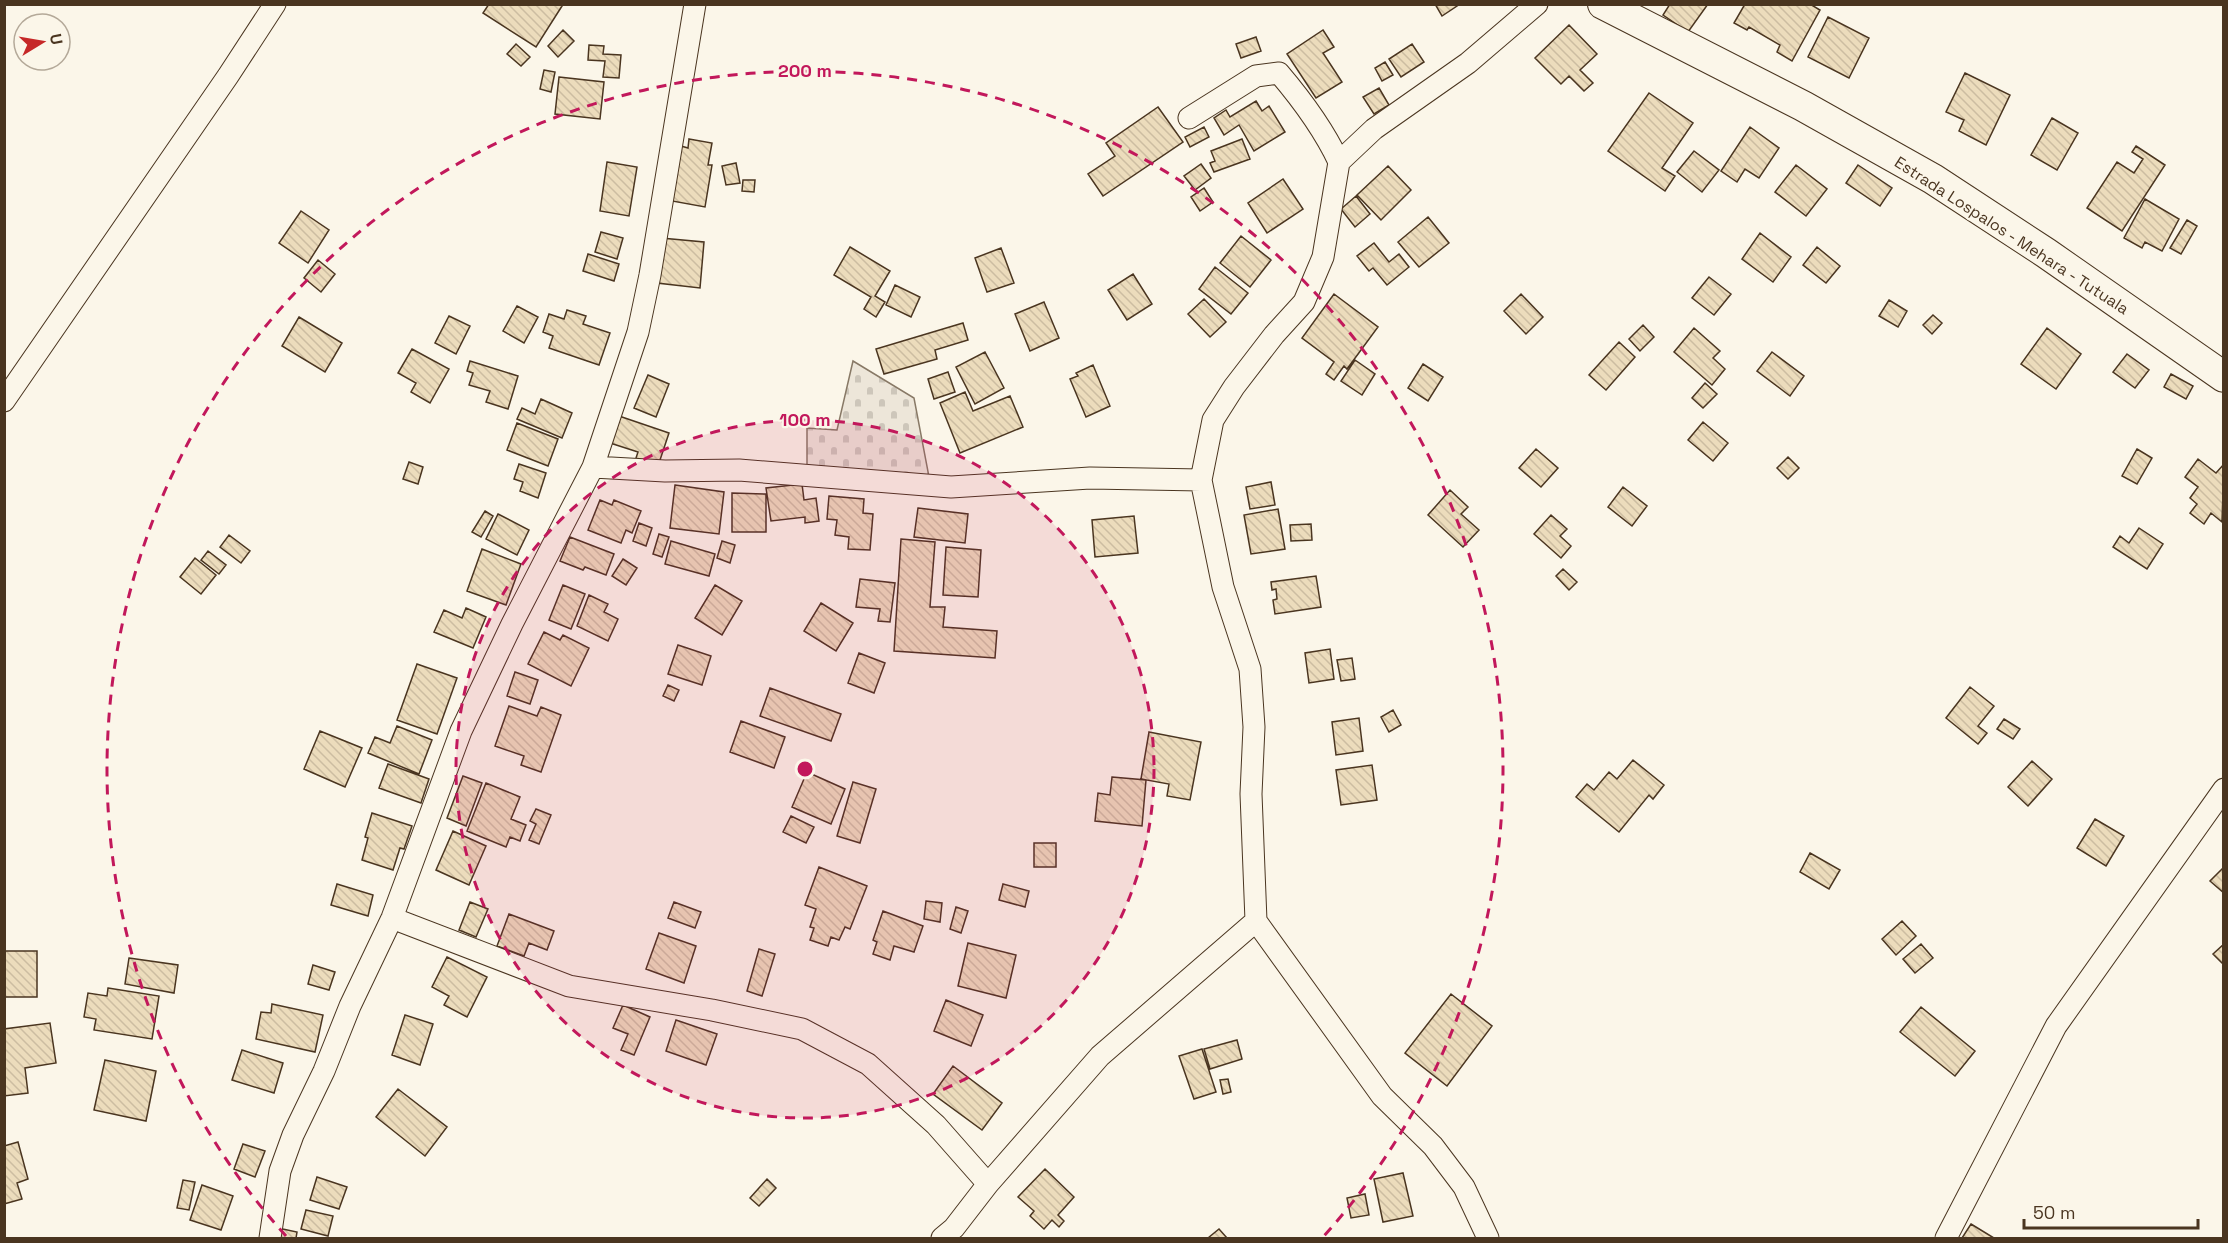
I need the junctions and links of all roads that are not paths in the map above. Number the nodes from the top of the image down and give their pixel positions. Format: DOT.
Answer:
graph roads {
  1 [pos="275,4"];
  2 [pos="695,4"];
  3 [pos="1537,4"];
  4 [pos="1603,4"];
  5 [pos="1189,118"];
  6 [pos="1339,162"];
  7 [pos="2223,377"];
  8 [pos="4,401"];
  9 [pos="593,467"];
  10 [pos="1201,480"];
  11 [pos="2223,789"];
  12 [pos="392,918"];
  13 [pos="1256,921"];
  14 [pos="988,1184"];
  15 [pos="270,1239"];
  16 [pos="942,1239"];
  17 [pos="1488,1239"];
  18 [pos="1946,1239"];
  1 -- 8 [label="street"];
  2 -- 9 [label="street"];
  3 -- 6 [label="street"];
  4 -- 7 [label="main road, Estrada Lospalos - Mehara - Tutuala"];
  5 -- 6 [label="street"];
  6 -- 10 [label="street"];
  9 -- 10 [label="street"];
  9 -- 12 [label="street"];
  10 -- 13 [label="street"];
  11 -- 18 [label="street"];
  12 -- 14 [label="street"];
  12 -- 15 [label="street"];
  13 -- 14 [label="street"];
  13 -- 17 [label="street"];
  14 -- 16 [label="street"];
}
